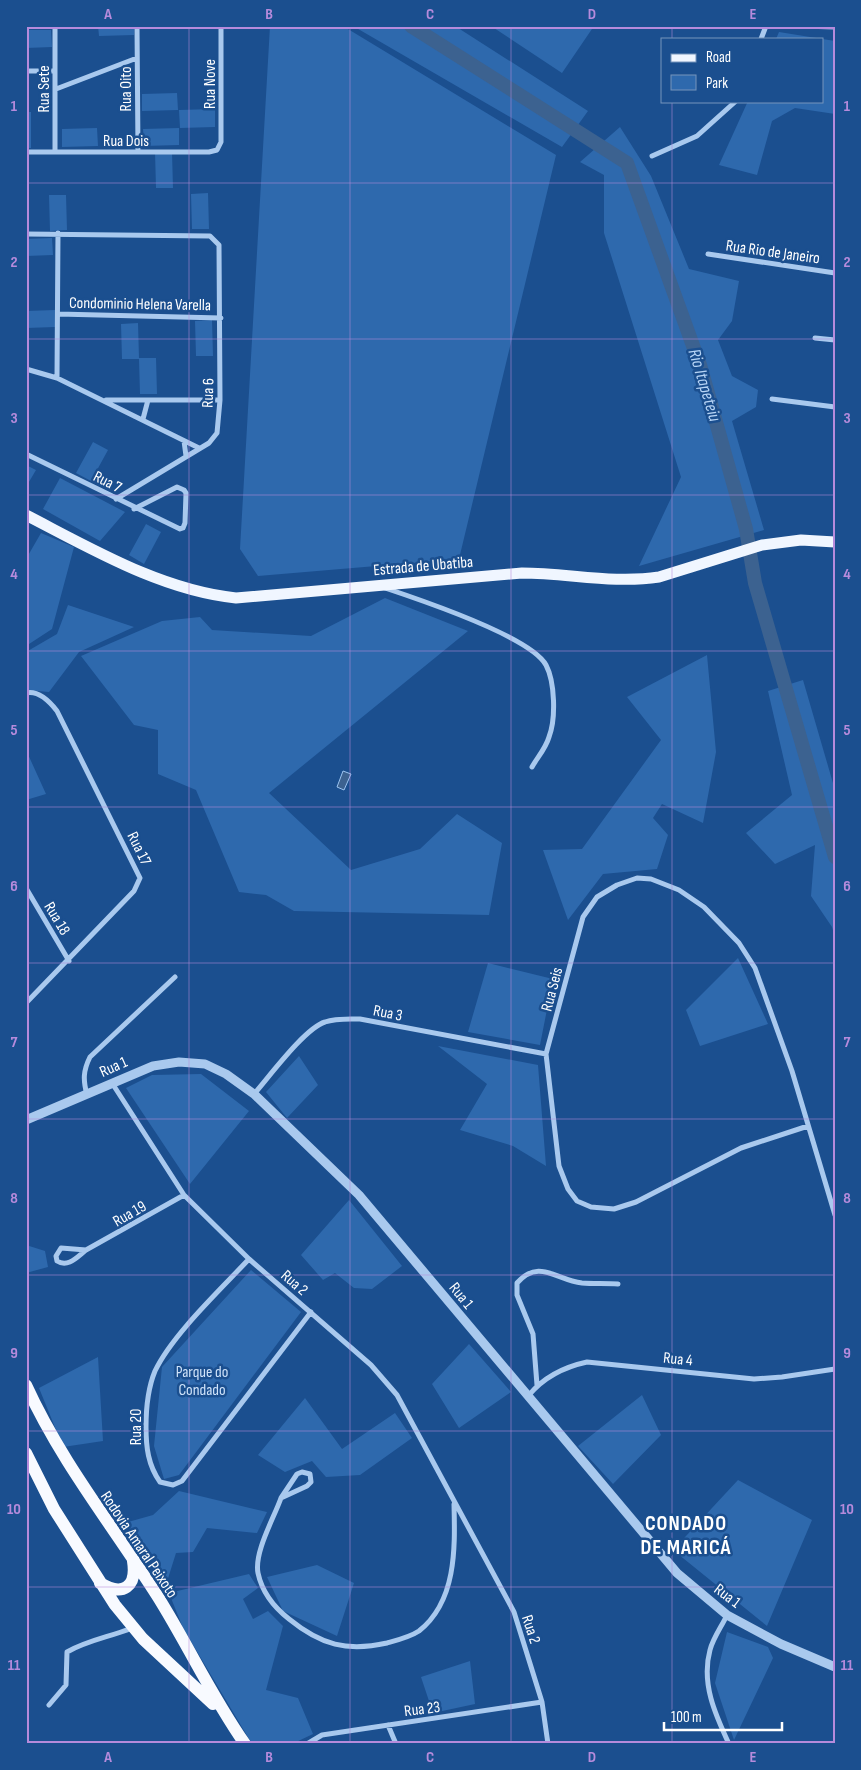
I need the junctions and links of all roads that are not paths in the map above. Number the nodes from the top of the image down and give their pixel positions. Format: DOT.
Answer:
graph roads {
  1 [pos="55,26"];
  2 [pos="137,26"];
  3 [pos="221,26"];
  4 [pos="766,26"];
  5 [pos="802,26"];
  6 [pos="835,27"];
  7 [pos="761,38"];
  8 [pos="137,58"];
  9 [pos="26,71"];
  10 [pos="55,71"];
  11 [pos="56,89"];
  12 [pos="736,102"];
  13 [pos="221,142"];
  14 [pos="26,152"];
  15 [pos="55,152"];
  16 [pos="138,152"];
  17 [pos="652,156"];
  18 [pos="58,233"];
  19 [pos="26,234"];
  20 [pos="708,254"];
  21 [pos="835,273"];
  22 [pos="58,314"];
  23 [pos="221,318"];
  24 [pos="814,338"];
  25 [pos="835,340"];
  26 [pos="26,369"];
  27 [pos="57,378"];
  28 [pos="772,399"];
  29 [pos="104,400"];
  30 [pos="148,400"];
  31 [pos="220,400"];
  32 [pos="835,407"];
  33 [pos="143,419"];
  34 [pos="184,441"];
  35 [pos="199,448"];
  36 [pos="26,454"];
  37 [pos="186,456"];
  38 [pos="116,499"];
  39 [pos="134,508"];
  40 [pos="26,515"];
  41 [pos="835,542"];
  42 [pos="377,585"];
  43 [pos="26,693"];
  44 [pos="532,767"];
  45 [pos="26,888"];
  46 [pos="69,961"];
  47 [pos="175,976"];
  48 [pos="26,1003"];
  49 [pos="546,1054"];
  50 [pos="112,1083"];
  51 [pos="254,1094"];
  52 [pos="87,1095"];
  53 [pos="26,1120"];
  54 [pos="808,1126"];
  55 [pos="184,1195"];
  56 [pos="835,1215"];
  57 [pos="86,1250"];
  58 [pos="249,1259"];
  59 [pos="618,1284"];
  60 [pos="310,1312"];
  61 [pos="835,1369"];
  62 [pos="26,1385"];
  63 [pos="537,1385"];
  64 [pos="528,1395"];
  65 [pos="27,1457"];
  66 [pos="281,1498"];
  67 [pos="454,1504"];
  68 [pos="133,1560"];
  69 [pos="100,1583"];
  70 [pos="728,1615"];
  71 [pos="133,1628"];
  72 [pos="835,1667"];
  73 [pos="542,1702"];
  74 [pos="49,1705"];
  75 [pos="228,1720"];
  76 [pos="388,1725"];
  77 [pos="245,1744"];
  78 [pos="307,1744"];
  79 [pos="396,1744"];
  80 [pos="548,1744"];
  81 [pos="728,1744"];
  1 -- 10 [label="street, Rua Sete"];
  2 -- 8 [label="street, Rua Oito"];
  3 -- 13 [label="street, Rua Nove"];
  4 -- 7 [label="street"];
  5 -- 6 [label="street"];
  8 -- 11 [label="street"];
  8 -- 16 [label="street, Rua Oito"];
  9 -- 10 [label="street"];
  10 -- 11 [label="street, Rua Sete"];
  11 -- 15 [label="street, Rua Sete"];
  12 -- 17 [label="street"];
  13 -- 16 [label="street, Rua Dois"];
  14 -- 15 [label="street, Rua Dois"];
  15 -- 16 [label="street, Rua Dois"];
  18 -- 19 [label="street"];
  18 -- 22 [label="street, Condominio Helena Varella"];
  18 -- 23 [label="street, Rua 6"];
  20 -- 21 [label="street, Rua Rio de Janeiro"];
  22 -- 23 [label="street, Condominio Helena Varella"];
  22 -- 27 [label="street, Condominio Helena Varella"];
  23 -- 31 [label="street, Rua 6"];
  24 -- 25 [label="street"];
  26 -- 27 [label="street"];
  27 -- 29 [label="street"];
  28 -- 32 [label="street"];
  29 -- 30 [label="street"];
  29 -- 33 [label="street"];
  30 -- 31 [label="street"];
  30 -- 33 [label="street"];
  31 -- 35 [label="street, Rua 6"];
  33 -- 34 [label="street"];
  34 -- 35 [label="street"];
  34 -- 37 [label="street"];
  35 -- 37 [label="street, Rua 6"];
  36 -- 38 [label="street, Rua 7"];
  37 -- 38 [label="street, Rua 6"];
  38 -- 39 [label="street, Rua 7"];
  39 -- 39 [label="street, Rua 7"];
  40 -- 42 [label="main road, Estrada de Ubatiba"];
  41 -- 42 [label="main road, Estrada de Ubatiba"];
  42 -- 44 [label="street"];
  43 -- 46 [label="street, Rua 17"];
  45 -- 46 [label="street, Rua 18"];
  46 -- 48 [label="street, Rua 17"];
  47 -- 52 [label="street"];
  49 -- 51 [label="street, Rua 3"];
  49 -- 54 [label="street, Rua Seis"];
  49 -- 54 [label="street, Rua Seis"];
  50 -- 51 [label="street, Rua 1"];
  50 -- 52 [label="street, Rua 1"];
  50 -- 55 [label="street, Rua 2"];
  51 -- 64 [label="street, Rua 1"];
  52 -- 53 [label="street, Rua 1"];
  54 -- 56 [label="street, Rua Seis"];
  55 -- 57 [label="street, Rua 19"];
  55 -- 58 [label="street, Rua 2"];
  57 -- 57 [label="street, Rua 19"];
  58 -- 60 [label="street, Rua 2"];
  58 -- 60 [label="street, Rua 20"];
  59 -- 63 [label="street"];
  60 -- 67 [label="street, Rua 2"];
  61 -- 63 [label="street, Rua 4"];
  62 -- 68 [label="highway, Rodovia Amaral Peixoto"];
  63 -- 64 [label="street, Rua 4"];
  64 -- 70 [label="street, Rua 1"];
  65 -- 69 [label="highway, Rodovia Amaral Peixoto"];
  66 -- 66 [label="street, Rua 2"];
  66 -- 67 [label="street, Rua 2"];
  67 -- 73 [label="street, Rua 2"];
  68 -- 69 [label="highway"];
  68 -- 75 [label="highway, Rodovia Amaral Peixoto"];
  69 -- 71 [label="highway, Rodovia Amaral Peixoto"];
  70 -- 72 [label="street, Rua 1"];
  70 -- 81 [label="street"];
  71 -- 74 [label="street"];
  71 -- 75 [label="highway, Rodovia Amaral Peixoto"];
  73 -- 76 [label="street, Rua 23"];
  73 -- 80 [label="street, Rua 2"];
  75 -- 77 [label="highway, Rodovia Amaral Peixoto"];
  76 -- 78 [label="street, Rua 23"];
  76 -- 79 [label="street"];
}
